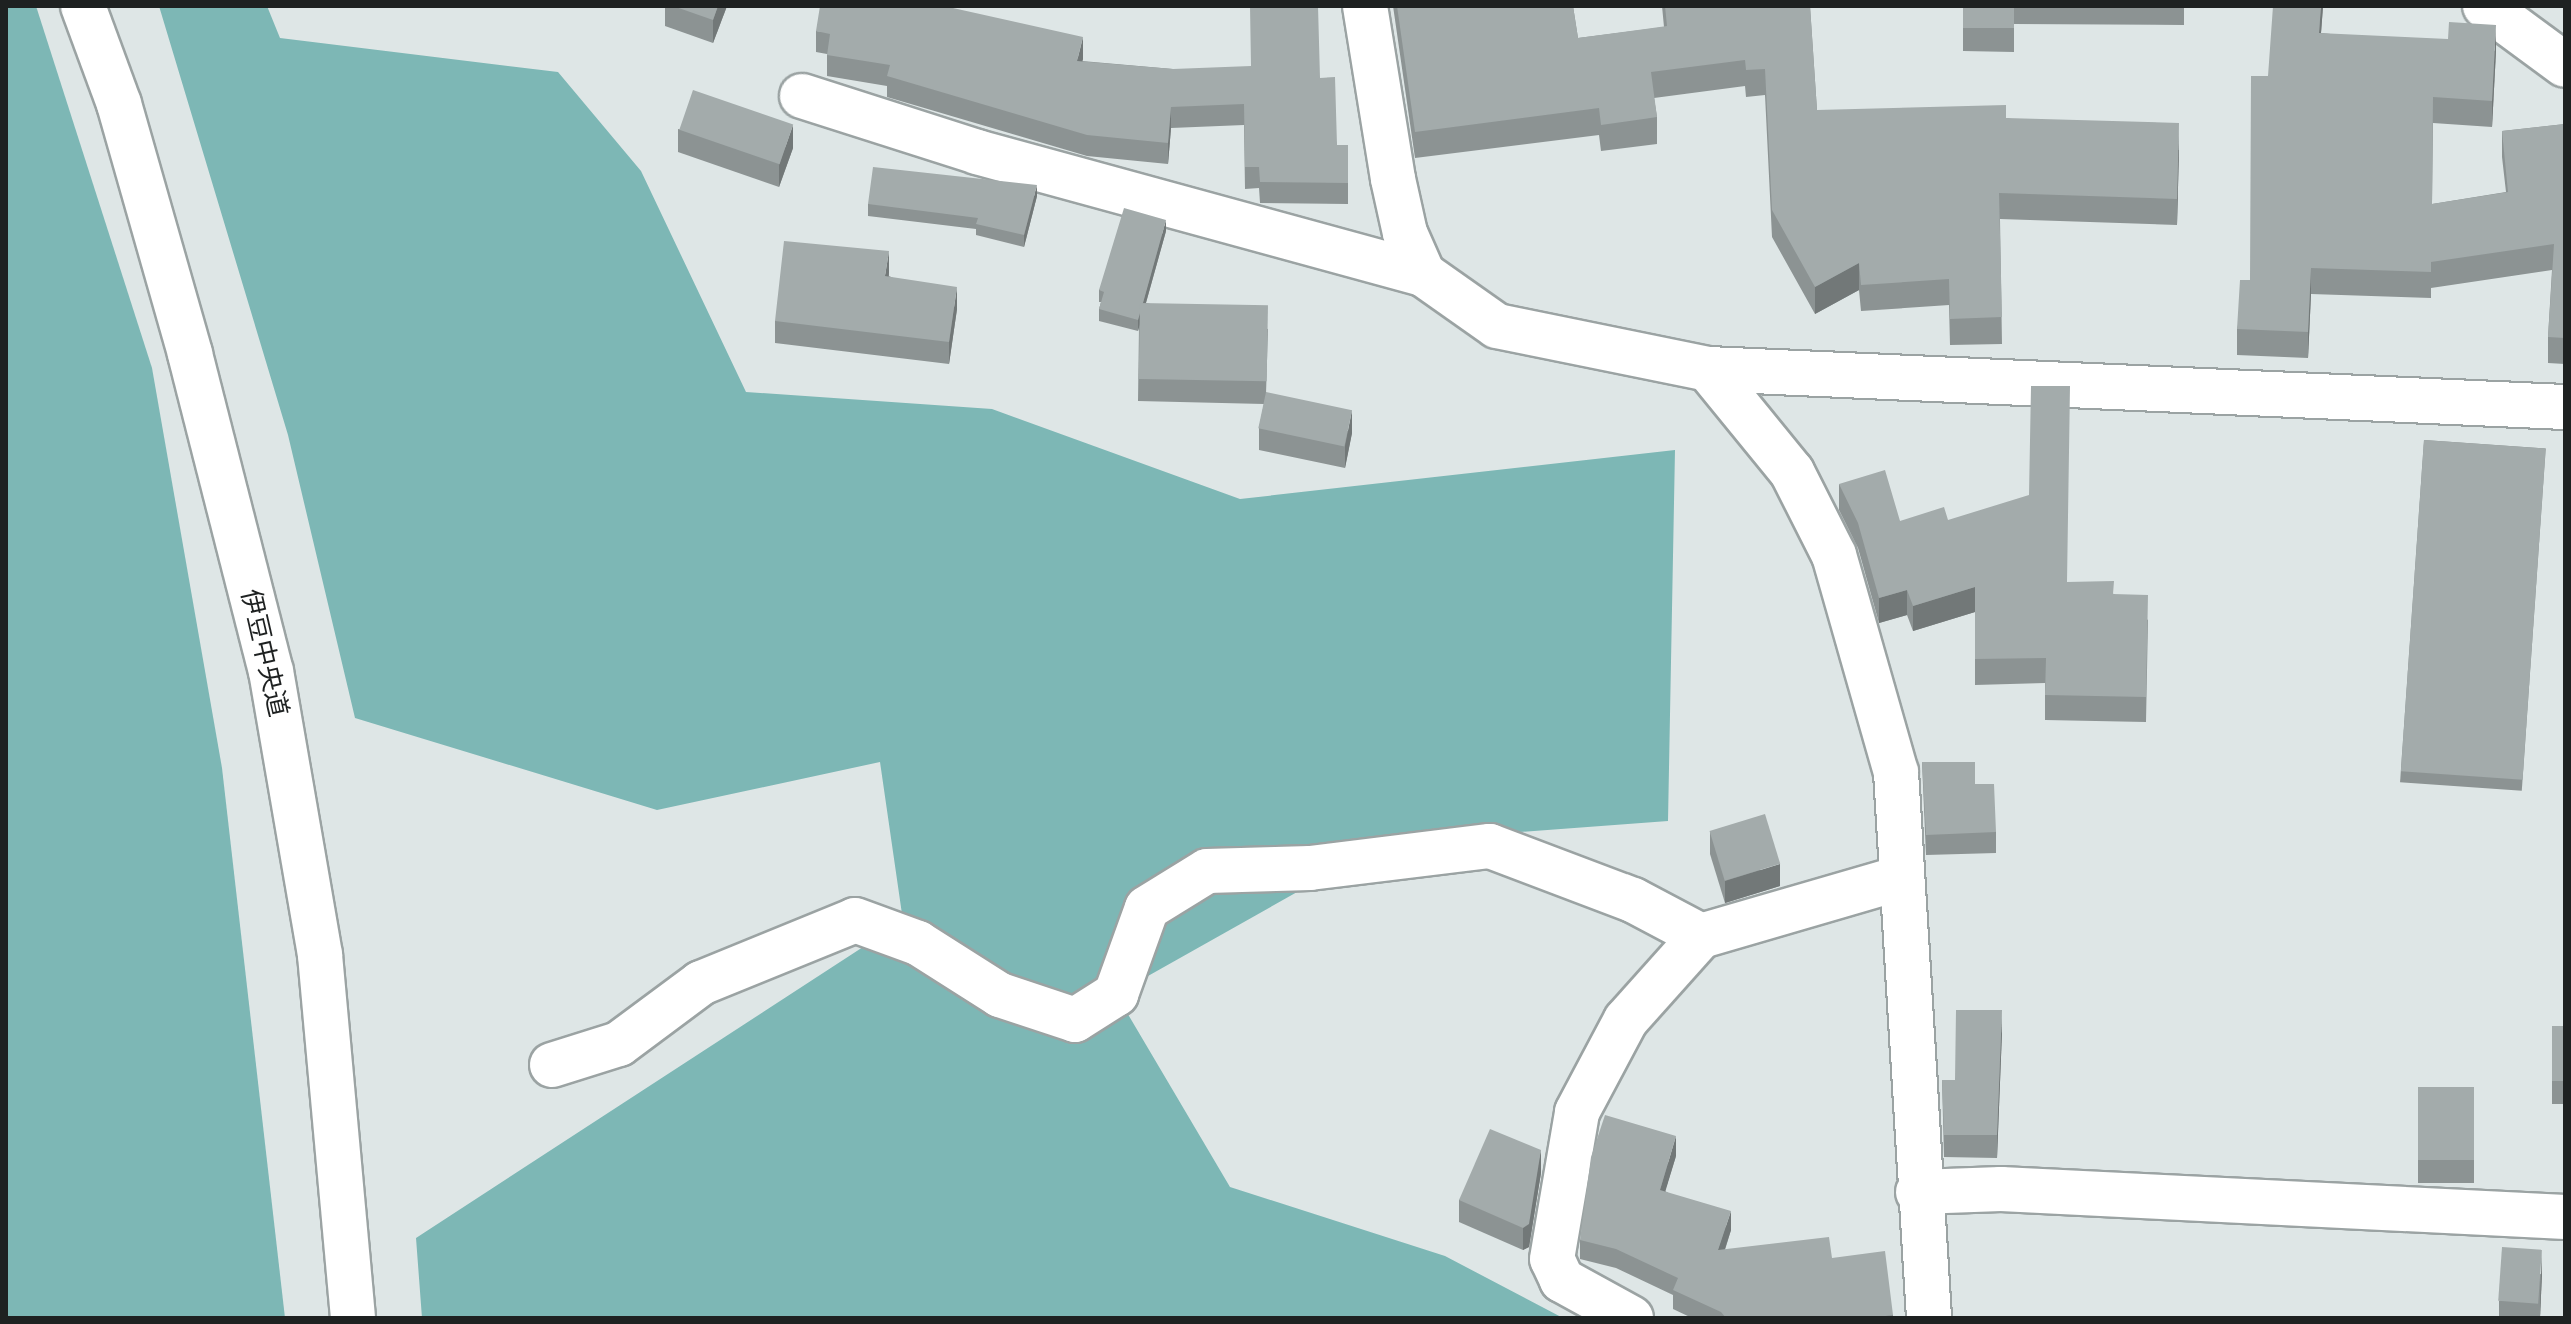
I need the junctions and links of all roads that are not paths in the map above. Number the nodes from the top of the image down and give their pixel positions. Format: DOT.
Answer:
graph roads {
  1 [pos="83,6"];
  2 [pos="111,6"];
  3 [pos="1365,6"];
  4 [pos="2485,6"];
  5 [pos="2565,65"];
  6 [pos="802,96"];
  7 [pos="1423,274"];
  8 [pos="1708,369"];
  9 [pos="2565,407"];
  10 [pos="1901,878"];
  11 [pos="1701,936"];
  12 [pos="552,1065"];
  13 [pos="1918,1192"];
  14 [pos="2565,1217"];
  15 [pos="353,1318"];
  16 [pos="382,1318"];
  17 [pos="1631,1318"];
  18 [pos="1929,1318"];
  1 -- 15 [label="main road, 伊豆中央道"];
  2 -- 16 [label="main road, 伊豆中央道"];
  3 -- 7 [label="main road"];
  4 -- 5 [label="main road"];
  6 -- 7 [label="main road"];
  7 -- 8 [label="main road"];
  8 -- 9 [label="main road"];
  8 -- 10 [label="main road"];
  10 -- 11 [label="main road"];
  10 -- 13 [label="main road"];
  11 -- 12 [label="main road"];
  11 -- 17 [label="main road"];
  13 -- 14 [label="main road"];
  13 -- 18 [label="main road"];
}
